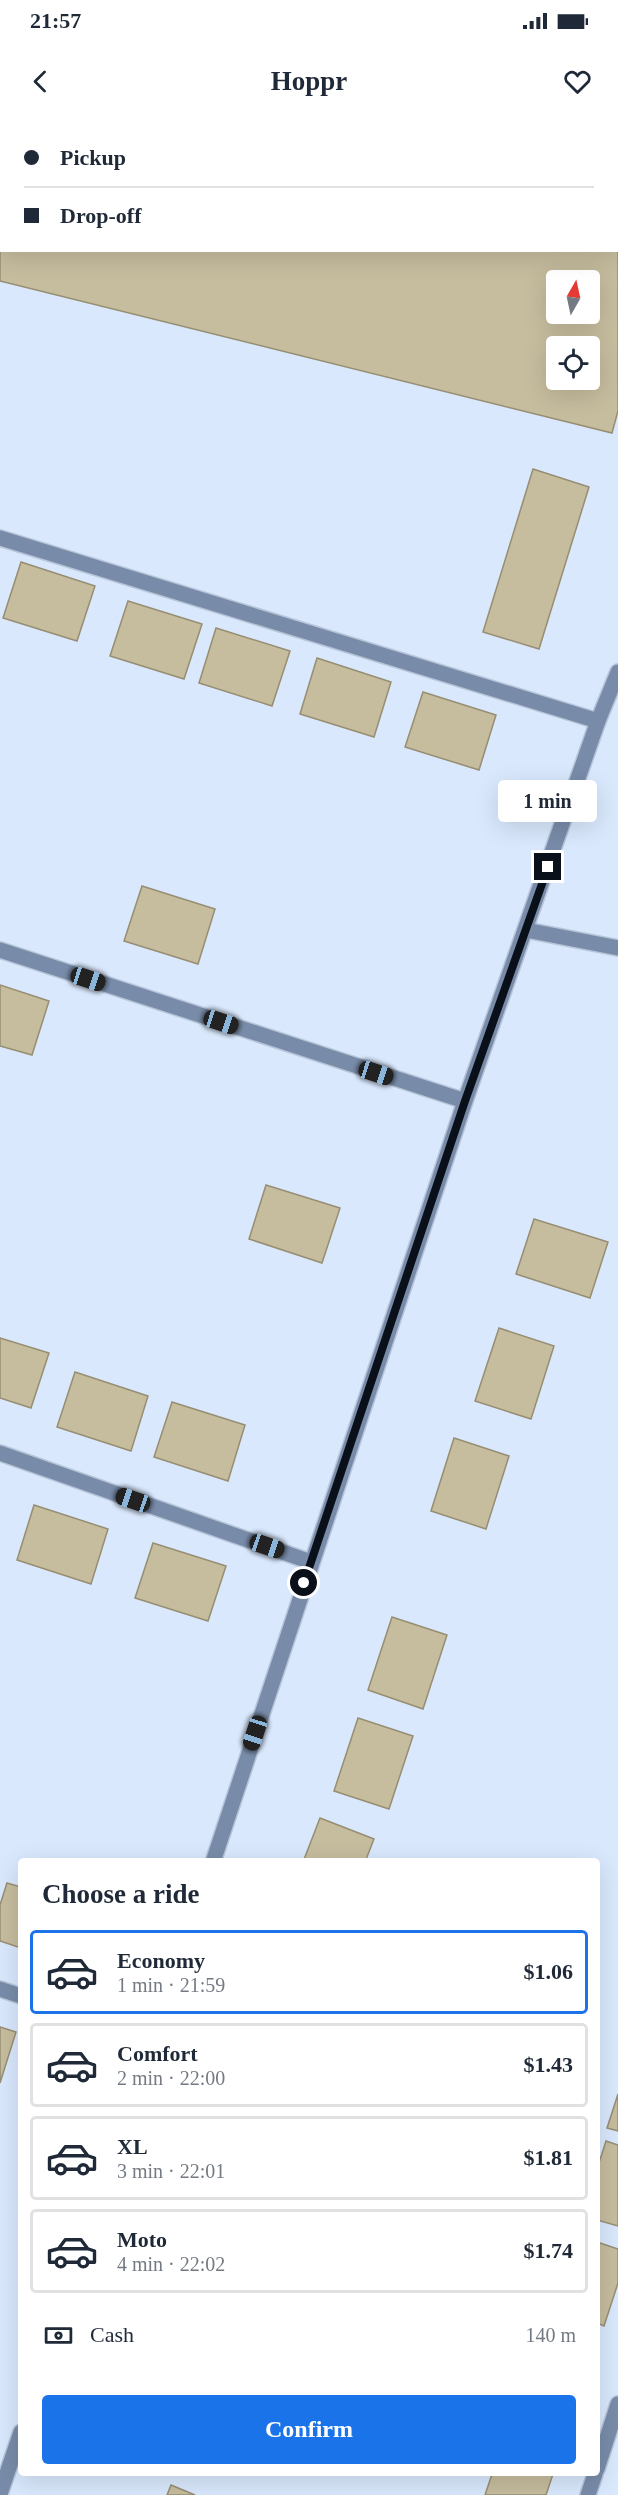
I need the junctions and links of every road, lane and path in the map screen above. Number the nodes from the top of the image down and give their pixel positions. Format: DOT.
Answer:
graph roads {
  1 [pos="0,537"];
  2 [pos="618,672"];
  3 [pos="598,721"];
  4 [pos="526,930"];
  5 [pos="618,948"];
  6 [pos="0,950"];
  7 [pos="465,1101"];
  8 [pos="0,1453"];
  9 [pos="311,1562"];
  10 [pos="214,1858"];
  11 [pos="0,1989"];
  12 [pos="18,1995"];
  13 [pos="618,2404"];
  14 [pos="18,2441"];
  15 [pos="600,2460"];
  16 [pos="595,2476"];
  17 [pos="0,2494"];
  18 [pos="588,2495"];
  1 -- 3 [label="street"];
  2 -- 3 [label="street"];
  3 -- 4 [label="street"];
  4 -- 5 [label="street"];
  4 -- 7 [label="street"];
  6 -- 7 [label="street"];
  7 -- 9 [label="street"];
  8 -- 9 [label="street"];
  9 -- 10 [label="street"];
  11 -- 12 [label="street"];
  13 -- 15 [label="street"];
  14 -- 17 [label="street"];
  16 -- 18 [label="street"];
}
